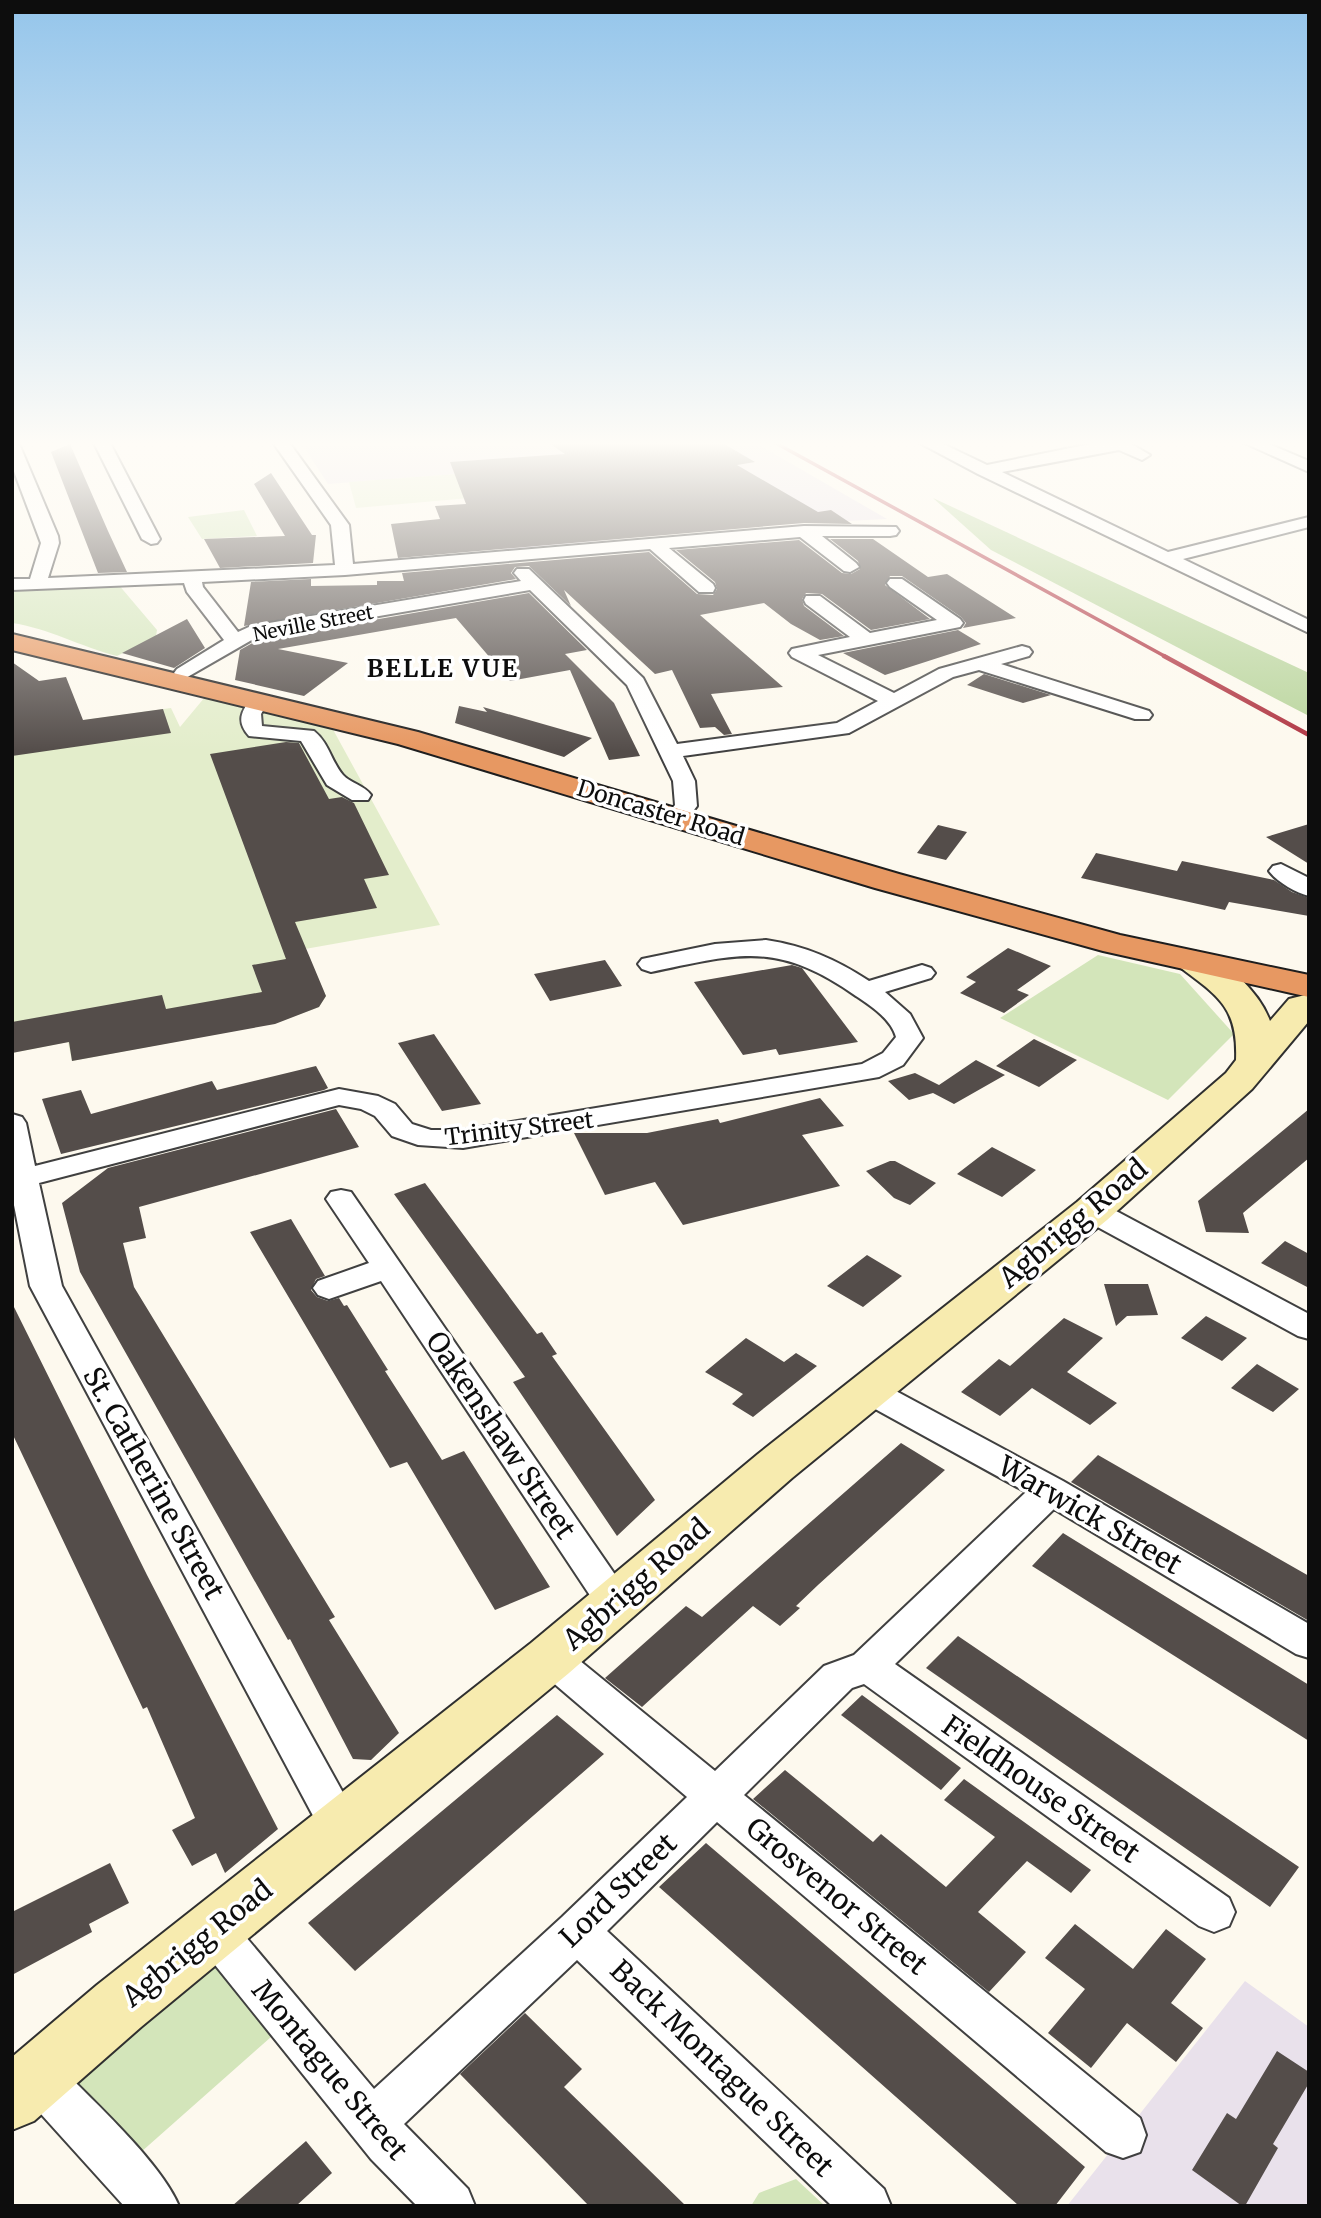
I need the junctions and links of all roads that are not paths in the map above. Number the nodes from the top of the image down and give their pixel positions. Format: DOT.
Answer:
graph roads {
  1 [pos="654,544"];
  2 [pos="49,545"];
  3 [pos="342,545"];
  4 [pos="648,545"];
  5 [pos="821,545"];
  6 [pos="1138,545"];
  7 [pos="1220,545"];
  8 [pos="506,557"];
  9 [pos="1166,558"];
  10 [pos="850,567"];
  11 [pos="345,570"];
  12 [pos="192,577"];
  13 [pos="896,583"];
  14 [pos="535,584"];
  15 [pos="12,585"];
  16 [pos="37,585"];
  17 [pos="706,588"];
  18 [pos="813,600"];
  19 [pos="1309,627"];
  20 [pos="866,639"];
  21 [pos="235,641"];
  22 [pos="12,642"];
  23 [pos="1022,652"];
  24 [pos="980,664"];
  25 [pos="184,673"];
  26 [pos="892,700"];
  27 [pos="259,701"];
  28 [pos="1142,715"];
  29 [pos="671,751"];
  30 [pos="360,796"];
  31 [pos="676,816"];
  32 [pos="1309,862"];
  33 [pos="1309,889"];
  34 [pos="724,924"];
  35 [pos="744,946"];
  36 [pos="1194,961"];
  37 [pos="651,964"];
  38 [pos="922,973"];
  39 [pos="1309,986"];
  40 [pos="866,990"];
  41 [pos="1309,1005"];
  42 [pos="1309,1028"];
  43 [pos="1255,1063"];
  44 [pos="12,1124"];
  45 [pos="23,1178"];
  46 [pos="341,1199"];
  47 [pos="1092,1211"];
  48 [pos="387,1268"];
  49 [pos="329,1288"];
  50 [pos="1309,1328"];
  51 [pos="869,1391"];
  52 [pos="1051,1490"];
  53 [pos="614,1602"];
  54 [pos="1309,1643"];
  55 [pos="550,1658"];
  56 [pos="868,1666"];
  57 [pos="716,1796"];
  58 [pos="341,1827"];
  59 [pos="1214,1912"];
  60 [pos="214,1931"];
  61 [pos="577,1931"];
  62 [pos="25,2088"];
  63 [pos="372,2122"];
  64 [pos="1123,2135"];
  65 [pos="155,2206"];
  66 [pos="451,2206"];
  67 [pos="867,2206"];
  1 -- 17 [label="street"];
  2 -- 16 [label="street"];
  3 -- 11 [label="street"];
  4 -- 8 [label="street"];
  5 -- 10 [label="street"];
  6 -- 9 [label="street"];
  7 -- 9 [label="street"];
  8 -- 11 [label="street"];
  8 -- 14 [label="street"];
  9 -- 19 [label="street"];
  11 -- 12 [label="street"];
  12 -- 16 [label="street"];
  12 -- 21 [label="street"];
  13 -- 20 [label="street"];
  14 -- 21 [label="street, Neville Street"];
  14 -- 29 [label="street"];
  15 -- 16 [label="street"];
  18 -- 20 [label="street"];
  20 -- 26 [label="street"];
  21 -- 25 [label="street, Neville Street"];
  22 -- 27 [label="highway, Doncaster Road"];
  23 -- 24 [label="street"];
  24 -- 26 [label="street"];
  24 -- 28 [label="street"];
  26 -- 29 [label="street"];
  27 -- 30 [label="street"];
  27 -- 31 [label="highway, Doncaster Road"];
  29 -- 31 [label="street"];
  31 -- 36 [label="highway, Doncaster Road"];
  32 -- 33 [label="street"];
  34 -- 35 [label="street"];
  35 -- 37 [label="street, Trinity Street"];
  35 -- 40 [label="street, Trinity Street"];
  36 -- 39 [label="highway, Doncaster Road"];
  36 -- 43 [label="main road"];
  38 -- 40 [label="street"];
  40 -- 45 [label="street, Trinity Street"];
  41 -- 43 [label="main road, Agbrigg Road"];
  42 -- 43 [label="main road, Agbrigg Road"];
  43 -- 47 [label="main road, Agbrigg Road"];
  44 -- 45 [label="street, St. Catherine Street"];
  45 -- 58 [label="street, St. Catherine Street"];
  46 -- 48 [label="street, Oakenshaw Street"];
  47 -- 50 [label="street"];
  47 -- 51 [label="main road, Agbrigg Road"];
  48 -- 49 [label="street"];
  48 -- 53 [label="street, Oakenshaw Street"];
  51 -- 52 [label="street, Warwick Street"];
  51 -- 53 [label="main road, Agbrigg Road"];
  52 -- 54 [label="street, Warwick Street"];
  52 -- 56 [label="street"];
  53 -- 55 [label="main road, Agbrigg Road"];
  55 -- 57 [label="street, Grosvenor Street"];
  55 -- 58 [label="main road, Agbrigg Road"];
  56 -- 57 [label="street, Lord Street"];
  56 -- 59 [label="street, Fieldhouse Street"];
  57 -- 61 [label="street, Lord Street"];
  57 -- 64 [label="street, Grosvenor Street"];
  58 -- 60 [label="main road, Agbrigg Road"];
  60 -- 62 [label="main road, Agbrigg Road"];
  60 -- 63 [label="street, Montague Street"];
  61 -- 63 [label="street, Lord Street"];
  61 -- 67 [label="street, Back Montague Street"];
  62 -- 65 [label="street"];
  63 -- 66 [label="street, Montague Street"];
}
